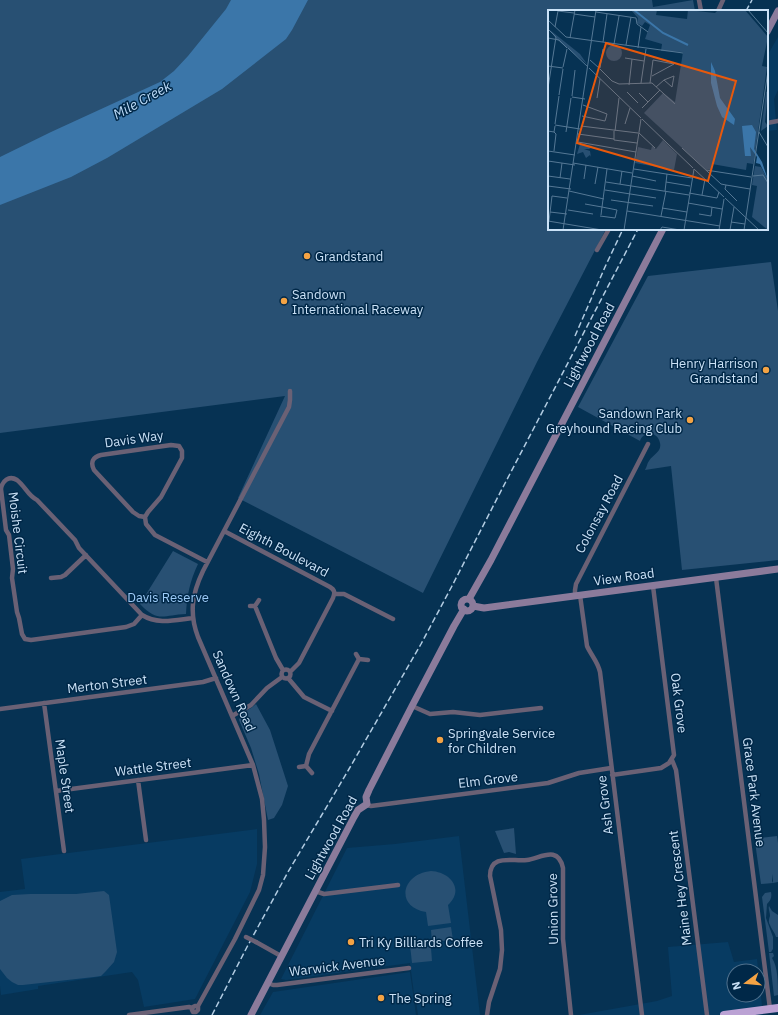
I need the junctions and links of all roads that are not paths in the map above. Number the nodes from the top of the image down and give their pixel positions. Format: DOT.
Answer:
graph roads {
  1 [pos="699,0"];
  2 [pos="724,0"];
  3 [pos="701,10"];
  4 [pos="719,10"];
  5 [pos="778,11"];
  6 [pos="775,24"];
  7 [pos="778,122"];
  8 [pos="768,123"];
  9 [pos="608,230"];
  10 [pos="662,230"];
  11 [pos="597,250"];
  12 [pos="290,391"];
  13 [pos="648,444"];
  14 [pos="145,517"];
  15 [pos="224,531"];
  16 [pos="86,555"];
  17 [pos="207,562"];
  18 [pos="778,569"];
  19 [pos="51,578"];
  20 [pos="716,578"];
  21 [pos="653,586"];
  22 [pos="334,594"];
  23 [pos="578,595"];
  24 [pos="469,599"];
  25 [pos="259,600"];
  26 [pos="250,606"];
  27 [pos="255,606"];
  28 [pos="473,606"];
  29 [pos="464,609"];
  30 [pos="142,615"];
  31 [pos="193,618"];
  32 [pos="393,619"];
  33 [pos="356,654"];
  34 [pos="359,659"];
  35 [pos="368,660"];
  36 [pos="283,670"];
  37 [pos="290,672"];
  38 [pos="282,677"];
  39 [pos="216,678"];
  40 [pos="288,678"];
  41 [pos="44,703"];
  42 [pos="412,706"];
  43 [pos="541,708"];
  44 [pos="0,709"];
  45 [pos="332,711"];
  46 [pos="232,716"];
  47 [pos="672,760"];
  48 [pos="253,765"];
  49 [pos="306,766"];
  50 [pos="299,767"];
  51 [pos="611,768"];
  52 [pos="312,773"];
  53 [pos="612,775"];
  54 [pos="138,780"];
  55 [pos="56,792"];
  56 [pos="366,805"];
  57 [pos="146,840"];
  58 [pos="64,851"];
  59 [pos="398,885"];
  60 [pos="315,891"];
  61 [pos="237,933"];
  62 [pos="281,956"];
  63 [pos="409,968"];
  64 [pos="268,983"];
  65 [pos="774,1009"];
  66 [pos="192,1012"];
  67 [pos="129,1015"];
  68 [pos="251,1015"];
  69 [pos="487,1015"];
  70 [pos="571,1015"];
  71 [pos="642,1015"];
  72 [pos="706,1015"];
  73 [pos="724,1015"];
  1 -- 3 [label="street"];
  2 -- 4 [label="street"];
  5 -- 6 [label="main road"];
  7 -- 8 [label="street"];
  9 -- 11 [label="street"];
  10 -- 24 [label="main road, Lightwood Road"];
  12 -- 15 [label="street, Sandown Road"];
  13 -- 23 [label="street, Colonsay Road"];
  14 -- 14 [label="street, Davis Way"];
  14 -- 17 [label="street, Davis Way"];
  15 -- 17 [label="street, Sandown Road"];
  15 -- 22 [label="street, Eighth Boulevard"];
  16 -- 19 [label="street"];
  16 -- 30 [label="street, Moishe Circuit"];
  16 -- 30 [label="street, Moishe Circuit"];
  17 -- 31 [label="street, Sandown Road"];
  18 -- 20 [label="main road, View Road"];
  20 -- 21 [label="main road, View Road"];
  20 -- 65 [label="street, Grace Park Avenue"];
  21 -- 23 [label="main road, View Road"];
  21 -- 47 [label="street, Oak Grove"];
  22 -- 32 [label="street"];
  22 -- 37 [label="street, Eighth Boulevard"];
  23 -- 28 [label="main road, View Road"];
  23 -- 51 [label="street, Ash Grove"];
  24 -- 28 [label="main road"];
  24 -- 29 [label="main road"];
  25 -- 27 [label="street"];
  26 -- 27 [label="street"];
  27 -- 36 [label="street"];
  28 -- 29 [label="main road"];
  29 -- 42 [label="main road, Lightwood Road"];
  30 -- 31 [label="street, Moishe Circuit"];
  31 -- 39 [label="street, Sandown Road"];
  33 -- 34 [label="street"];
  34 -- 35 [label="street"];
  34 -- 45 [label="street"];
  36 -- 37 [label="street"];
  36 -- 38 [label="street"];
  37 -- 40 [label="street"];
  38 -- 40 [label="street"];
  38 -- 46 [label="street"];
  39 -- 41 [label="street, Merton Street"];
  39 -- 46 [label="street, Sandown Road"];
  40 -- 45 [label="street"];
  41 -- 44 [label="street, Merton Street"];
  41 -- 55 [label="street, Maple Street"];
  42 -- 43 [label="street"];
  42 -- 56 [label="main road, Lightwood Road"];
  45 -- 49 [label="street"];
  46 -- 48 [label="street, Sandown Road"];
  47 -- 53 [label="street"];
  47 -- 72 [label="street, Maine Hey Crescent"];
  48 -- 54 [label="street, Wattle Street"];
  48 -- 61 [label="street, Sandown Road"];
  49 -- 50 [label="street"];
  49 -- 52 [label="street"];
  51 -- 53 [label="street, Ash Grove"];
  51 -- 56 [label="street, Elm Grove"];
  53 -- 71 [label="street, Ash Grove"];
  54 -- 55 [label="street, Wattle Street"];
  54 -- 57 [label="street"];
  55 -- 58 [label="street, Maple Street"];
  56 -- 60 [label="main road, Lightwood Road"];
  59 -- 60 [label="street"];
  60 -- 62 [label="main road, Lightwood Road"];
  61 -- 62 [label="street, bridge"];
  61 -- 66 [label="street, Sandown Road"];
  62 -- 64 [label="main road, Lightwood Road"];
  63 -- 64 [label="street, Warwick Avenue"];
  64 -- 68 [label="main road, Lightwood Road"];
  65 -- 73 [label="highway"];
  66 -- 67 [label="street"];
  69 -- 70 [label="street, Union Grove"];
}
